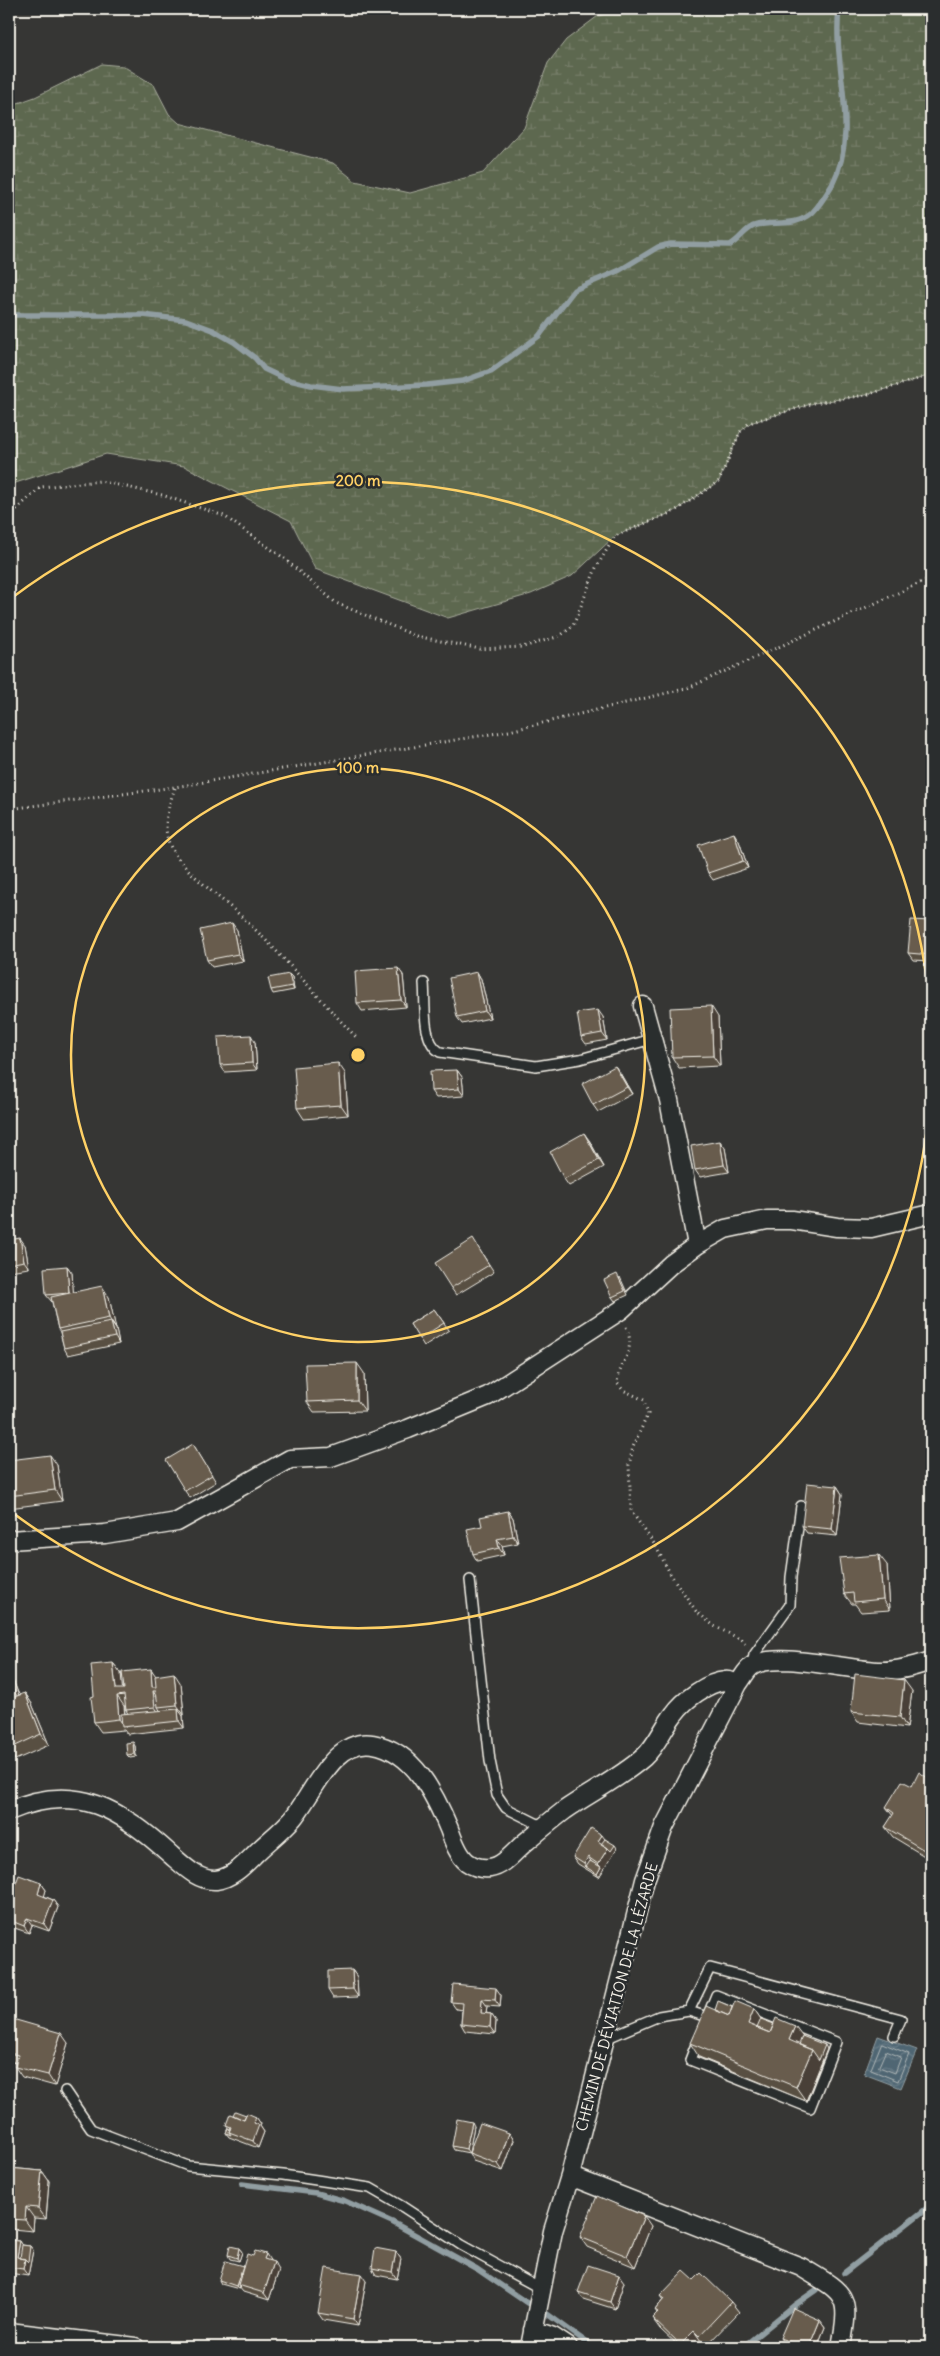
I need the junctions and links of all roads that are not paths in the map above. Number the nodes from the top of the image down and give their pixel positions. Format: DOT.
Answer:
graph roads {
  1 [pos="424,983"];
  2 [pos="643,1006"];
  3 [pos="652,1039"];
  4 [pos="931,1214"];
  5 [pos="697,1245"];
  6 [pos="801,1506"];
  7 [pos="9,1540"];
  8 [pos="470,1580"];
  9 [pos="753,1660"];
  10 [pos="931,1661"];
  11 [pos="738,1684"];
  12 [pos="9,1811"];
  13 [pos="544,1827"];
  14 [pos="689,2010"];
  15 [pos="707,2017"];
  16 [pos="894,2036"];
  17 [pos="604,2040"];
  18 [pos="65,2091"];
  19 [pos="570,2176"];
  20 [pos="541,2289"];
  21 [pos="533,2330"];
  22 [pos="9,2332"];
  23 [pos="135,2347"];
  24 [pos="530,2347"];
  25 [pos="568,2347"];
  26 [pos="841,2347"];
  1 -- 3 [label="lane"];
  2 -- 3 [label="street"];
  3 -- 5 [label="street"];
  4 -- 5 [label="street"];
  5 -- 7 [label="street"];
  6 -- 9 [label="lane"];
  8 -- 13 [label="lane"];
  9 -- 10 [label="street"];
  9 -- 11 [label="street, CHEMIN DE DÉVIATION DE LA LÉZARDE"];
  11 -- 13 [label="street"];
  11 -- 17 [label="street, CHEMIN DE DÉVIATION DE LA LÉZARDE"];
  12 -- 13 [label="street"];
  14 -- 15 [label="lane"];
  14 -- 16 [label="lane"];
  14 -- 17 [label="lane"];
  15 -- 15 [label="lane"];
  17 -- 19 [label="street, CHEMIN DE DÉVIATION DE LA LÉZARDE"];
  18 -- 20 [label="lane"];
  19 -- 20 [label="street, CHEMIN DE DÉVIATION DE LA LÉZARDE"];
  19 -- 26 [label="street"];
  20 -- 21 [label="street, CHEMIN DE DÉVIATION DE LA LÉZARDE"];
  21 -- 24 [label="street, CHEMIN DE DÉVIATION DE LA LÉZARDE"];
  21 -- 25 [label="street"];
  22 -- 23 [label="street"];
}
